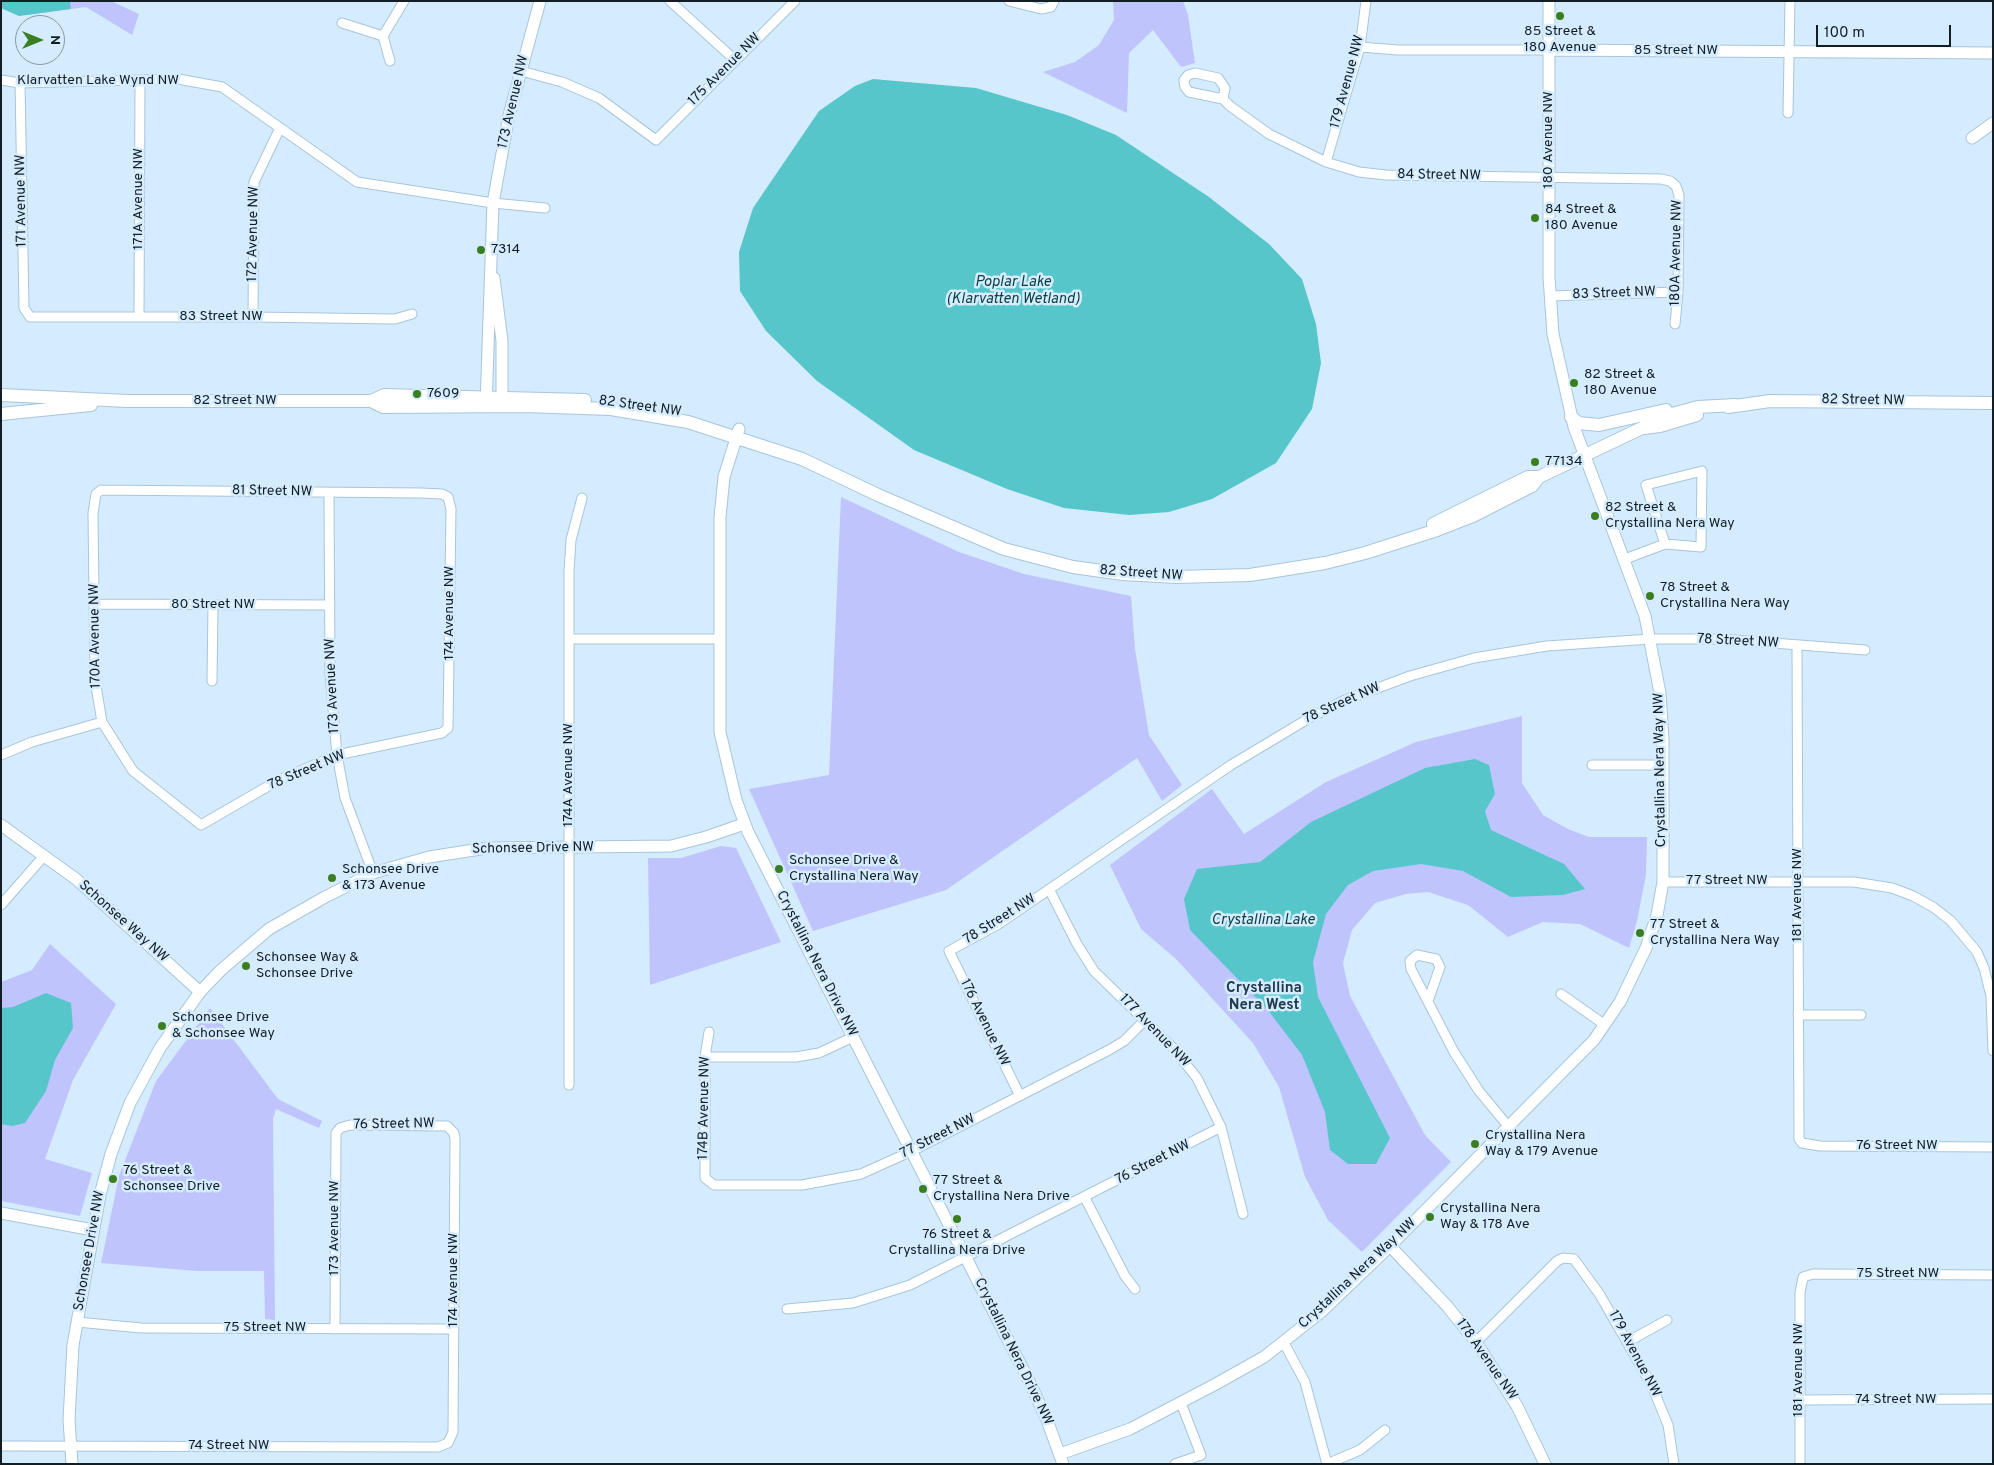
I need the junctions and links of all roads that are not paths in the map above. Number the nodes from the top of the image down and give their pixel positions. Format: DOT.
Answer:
graph roads {
  1 [pos="404,1"];
  2 [pos="540,1"];
  3 [pos="670,1"];
  4 [pos="795,1"];
  5 [pos="1009,1"];
  6 [pos="1366,1"];
  7 [pos="1549,1"];
  8 [pos="1790,1"];
  9 [pos="1052,4"];
  10 [pos="342,23"];
  11 [pos="383,36"];
  12 [pos="1360,47"];
  13 [pos="1549,50"];
  14 [pos="1790,52"];
  15 [pos="1993,53"];
  16 [pos="735,60"];
  17 [pos="390,62"];
  18 [pos="521,71"];
  19 [pos="1,80"];
  20 [pos="140,80"];
  21 [pos="20,83"];
  22 [pos="1223,99"];
  23 [pos="1788,113"];
  24 [pos="1993,123"];
  25 [pos="280,128"];
  26 [pos="1972,138"];
  27 [pos="1326,162"];
  28 [pos="1549,178"];
  29 [pos="1674,183"];
  30 [pos="493,203"];
  31 [pos="545,208"];
  32 [pos="490,248"];
  33 [pos="1678,292"];
  34 [pos="1550,296"];
  35 [pos="412,314"];
  36 [pos="30,317"];
  37 [pos="139,317"];
  38 [pos="253,317"];
  39 [pos="1674,324"];
  40 [pos="1,396"];
  41 [pos="128,401"];
  42 [pos="486,402"];
  43 [pos="502,402"];
  44 [pos="1993,403"];
  45 [pos="1734,405"];
  46 [pos="1698,407"];
  47 [pos="1,414"];
  48 [pos="1571,416"];
  49 [pos="1642,428"];
  50 [pos="738,432"];
  51 [pos="1584,454"];
  52 [pos="328,493"];
  53 [pos="96,494"];
  54 [pos="448,497"];
  55 [pos="582,498"];
  56 [pos="1665,544"];
  57 [pos="1625,559"];
  58 [pos="95,604"];
  59 [pos="213,605"];
  60 [pos="330,605"];
  61 [pos="569,639"];
  62 [pos="719,639"];
  63 [pos="1651,639"];
  64 [pos="1797,646"];
  65 [pos="1865,650"];
  66 [pos="212,681"];
  67 [pos="102,722"];
  68 [pos="448,728"];
  69 [pos="1,755"];
  70 [pos="337,755"];
  71 [pos="1592,765"];
  72 [pos="1663,765"];
  73 [pos="744,824"];
  74 [pos="1,825"];
  75 [pos="201,825"];
  76 [pos="570,847"];
  77 [pos="44,856"];
  78 [pos="373,873"];
  79 [pos="1799,881"];
  80 [pos="1663,882"];
  81 [pos="1049,889"];
  82 [pos="1,905"];
  83 [pos="949,951"];
  84 [pos="200,992"];
  85 [pos="1561,994"];
  86 [pos="1428,1001"];
  87 [pos="1798,1015"];
  88 [pos="1861,1015"];
  89 [pos="1145,1020"];
  90 [pos="1605,1025"];
  91 [pos="710,1032"];
  92 [pos="853,1037"];
  93 [pos="1993,1052"];
  94 [pos="705,1057"];
  95 [pos="569,1085"];
  96 [pos="1020,1096"];
  97 [pos="448,1126"];
  98 [pos="1508,1126"];
  99 [pos="1221,1127"];
  100 [pos="340,1128"];
  101 [pos="1802,1143"];
  102 [pos="1993,1147"];
  103 [pos="912,1151"];
  104 [pos="709,1182"];
  105 [pos="1085,1198"];
  106 [pos="1,1213"];
  107 [pos="1243,1214"];
  108 [pos="93,1230"];
  109 [pos="1390,1246"];
  110 [pos="966,1258"];
  111 [pos="1993,1275"];
  112 [pos="1803,1277"];
  113 [pos="1135,1289"];
  114 [pos="787,1309"];
  115 [pos="1667,1320"];
  116 [pos="77,1322"];
  117 [pos="335,1329"];
  118 [pos="454,1329"];
  119 [pos="1629,1341"];
  120 [pos="1476,1342"];
  121 [pos="1284,1343"];
  122 [pos="1993,1399"];
  123 [pos="1799,1400"];
  124 [pos="1181,1403"];
  125 [pos="1385,1430"];
  126 [pos="452,1437"];
  127 [pos="1,1446"];
  128 [pos="70,1446"];
  129 [pos="1062,1459"];
  130 [pos="72,1464"];
  131 [pos="1175,1464"];
  132 [pos="1327,1464"];
  133 [pos="1545,1464"];
  134 [pos="1674,1464"];
  135 [pos="1800,1464"];
  1 -- 11 [label="street"];
  2 -- 18 [label="street, 173 Avenue NW"];
  3 -- 16 [label="street"];
  4 -- 16 [label="street, 175 Avenue NW"];
  5 -- 9 [label="street"];
  6 -- 12 [label="street, 179 Avenue NW"];
  7 -- 13 [label="street, 180 Avenue NW"];
  8 -- 14 [label="street"];
  10 -- 11 [label="street"];
  11 -- 17 [label="street"];
  12 -- 13 [label="street, 85 Street NW"];
  12 -- 27 [label="street, 179 Avenue NW"];
  13 -- 14 [label="street, 85 Street NW"];
  13 -- 28 [label="street, 180 Avenue NW"];
  14 -- 15 [label="street, 85 Street NW"];
  14 -- 23 [label="street"];
  16 -- 18 [label="street, 175 Avenue NW"];
  18 -- 30 [label="street, 173 Avenue NW"];
  19 -- 21 [label="street, Klarvatten Lake Wynd NW"];
  20 -- 21 [label="street, Klarvatten Lake Wynd NW"];
  20 -- 25 [label="street, Klarvatten Lake Wynd NW"];
  20 -- 37 [label="street, 171A Avenue NW"];
  21 -- 36 [label="street, 171 Avenue NW"];
  22 -- 27 [label="street, 84 Street NW"];
  24 -- 26 [label="street"];
  25 -- 30 [label="street, Klarvatten Lake Wynd NW"];
  25 -- 38 [label="street, 172 Avenue NW"];
  27 -- 28 [label="street, 84 Street NW"];
  28 -- 29 [label="street, 84 Street NW"];
  28 -- 34 [label="street, 180 Avenue NW"];
  29 -- 33 [label="street, 180A Avenue NW"];
  30 -- 31 [label="street"];
  30 -- 32 [label="street, 173 Avenue NW"];
  32 -- 42 [label="street, 173 Avenue NW"];
  32 -- 43 [label="street, 173 Avenue NW"];
  33 -- 34 [label="street, 83 Street NW"];
  33 -- 39 [label="street, 180A Avenue NW"];
  34 -- 48 [label="street, 180 Avenue NW"];
  35 -- 38 [label="street, 83 Street NW"];
  36 -- 37 [label="street, 83 Street NW"];
  37 -- 38 [label="street, 83 Street NW"];
  40 -- 41 [label="main road, 82 Street NW"];
  41 -- 42 [label="main road, 82 Street NW"];
  41 -- 47 [label="main road, 82 Street NW"];
  42 -- 43 [label="main road, 82 Street NW"];
  43 -- 50 [label="main road, 82 Street NW"];
  44 -- 45 [label="main road, 82 Street NW"];
  45 -- 46 [label="main road, 82 Street NW"];
  45 -- 49 [label="main road, 82 Street NW"];
  46 -- 48 [label="main road"];
  46 -- 49 [label="main road, 82 Street NW"];
  48 -- 51 [label="street, 180 Avenue NW"];
  49 -- 51 [label="main road, 82 Street NW"];
  50 -- 51 [label="main road, 82 Street NW"];
  50 -- 62 [label="street, Crystallina Nera Drive NW"];
  51 -- 57 [label="street, Crystallina Nera Way NW"];
  52 -- 53 [label="street, 81 Street NW"];
  52 -- 54 [label="street, 81 Street NW"];
  52 -- 60 [label="street, 173 Avenue NW"];
  53 -- 58 [label="street, 170A Avenue NW"];
  54 -- 68 [label="street, 174 Avenue NW"];
  55 -- 61 [label="street, 174A Avenue NW"];
  56 -- 56 [label="street"];
  56 -- 57 [label="street"];
  57 -- 63 [label="street, Crystallina Nera Way NW"];
  58 -- 59 [label="street, 80 Street NW"];
  58 -- 67 [label="street, 170A Avenue NW"];
  59 -- 60 [label="street, 80 Street NW"];
  59 -- 66 [label="street"];
  60 -- 70 [label="street, 173 Avenue NW"];
  61 -- 62 [label="street"];
  61 -- 76 [label="street, 174A Avenue NW"];
  62 -- 73 [label="street, Crystallina Nera Drive NW"];
  63 -- 64 [label="street, 78 Street NW"];
  63 -- 72 [label="street, Crystallina Nera Way NW"];
  63 -- 81 [label="street, 78 Street NW"];
  64 -- 65 [label="street, 78 Street NW"];
  64 -- 79 [label="street, 181 Avenue NW"];
  67 -- 69 [label="street"];
  67 -- 75 [label="street, 170A Avenue NW"];
  68 -- 70 [label="street, 78 Street NW"];
  70 -- 75 [label="street, 78 Street NW"];
  70 -- 78 [label="street, 173 Avenue NW"];
  71 -- 72 [label="street"];
  72 -- 80 [label="street, Crystallina Nera Way NW"];
  73 -- 76 [label="street, Schonsee Drive NW"];
  73 -- 92 [label="street, Crystallina Nera Drive NW"];
  74 -- 77 [label="street, Schonsee Way NW"];
  76 -- 78 [label="street, Schonsee Drive NW"];
  76 -- 95 [label="street, 174A Avenue NW"];
  77 -- 82 [label="street"];
  77 -- 84 [label="street, Schonsee Way NW"];
  78 -- 84 [label="street, Schonsee Drive NW"];
  79 -- 80 [label="street, 77 Street NW"];
  79 -- 87 [label="street, 181 Avenue NW"];
  79 -- 93 [label="street, 77 Street NW"];
  80 -- 90 [label="street, Crystallina Nera Way NW"];
  81 -- 83 [label="street, 78 Street NW"];
  81 -- 89 [label="street, 177 Avenue NW"];
  83 -- 96 [label="street, 176 Avenue NW"];
  84 -- 108 [label="street, Schonsee Drive NW"];
  85 -- 90 [label="street"];
  86 -- 86 [label="street"];
  86 -- 98 [label="street"];
  87 -- 88 [label="street"];
  87 -- 101 [label="street, 181 Avenue NW"];
  89 -- 96 [label="street, 77 Street NW"];
  89 -- 99 [label="street, 177 Avenue NW"];
  90 -- 98 [label="street, Crystallina Nera Way NW"];
  91 -- 94 [label="street, 174B Avenue NW"];
  92 -- 94 [label="street"];
  92 -- 103 [label="street, Crystallina Nera Drive NW"];
  94 -- 104 [label="street, 174B Avenue NW"];
  96 -- 103 [label="street, 77 Street NW"];
  97 -- 100 [label="street, 76 Street NW"];
  97 -- 118 [label="street, 174 Avenue NW"];
  98 -- 109 [label="street, Crystallina Nera Way NW"];
  99 -- 105 [label="street, 76 Street NW"];
  99 -- 107 [label="street, 177 Avenue NW"];
  100 -- 117 [label="street, 173 Avenue NW"];
  101 -- 102 [label="street, 76 Street NW"];
  103 -- 104 [label="street, 77 Street NW"];
  103 -- 110 [label="street, Crystallina Nera Drive NW"];
  105 -- 110 [label="street, 76 Street NW"];
  105 -- 113 [label="street"];
  106 -- 108 [label="street"];
  108 -- 116 [label="street, Schonsee Drive NW"];
  109 -- 120 [label="street, 178 Avenue NW"];
  109 -- 121 [label="street, Crystallina Nera Way NW"];
  110 -- 114 [label="street, 76 Street NW"];
  110 -- 129 [label="street, Crystallina Nera Drive NW"];
  111 -- 112 [label="street, 75 Street NW"];
  112 -- 123 [label="street, 181 Avenue NW"];
  115 -- 119 [label="street"];
  116 -- 117 [label="street, 75 Street NW"];
  116 -- 128 [label="street, Schonsee Drive NW"];
  117 -- 118 [label="street, 75 Street NW"];
  118 -- 126 [label="street, 174 Avenue NW"];
  119 -- 120 [label="street, 179 Avenue NW"];
  119 -- 134 [label="street, 179 Avenue NW"];
  120 -- 133 [label="street, 178 Avenue NW"];
  121 -- 124 [label="street, Crystallina Nera Way NW"];
  121 -- 132 [label="street"];
  122 -- 123 [label="street, 74 Street NW"];
  123 -- 135 [label="street, 181 Avenue NW"];
  124 -- 129 [label="street, Crystallina Nera Way NW"];
  124 -- 131 [label="street"];
  125 -- 132 [label="street"];
  126 -- 128 [label="street, 74 Street NW"];
  127 -- 128 [label="street, 74 Street NW"];
  128 -- 130 [label="street, Schonsee Drive NW"];
}
